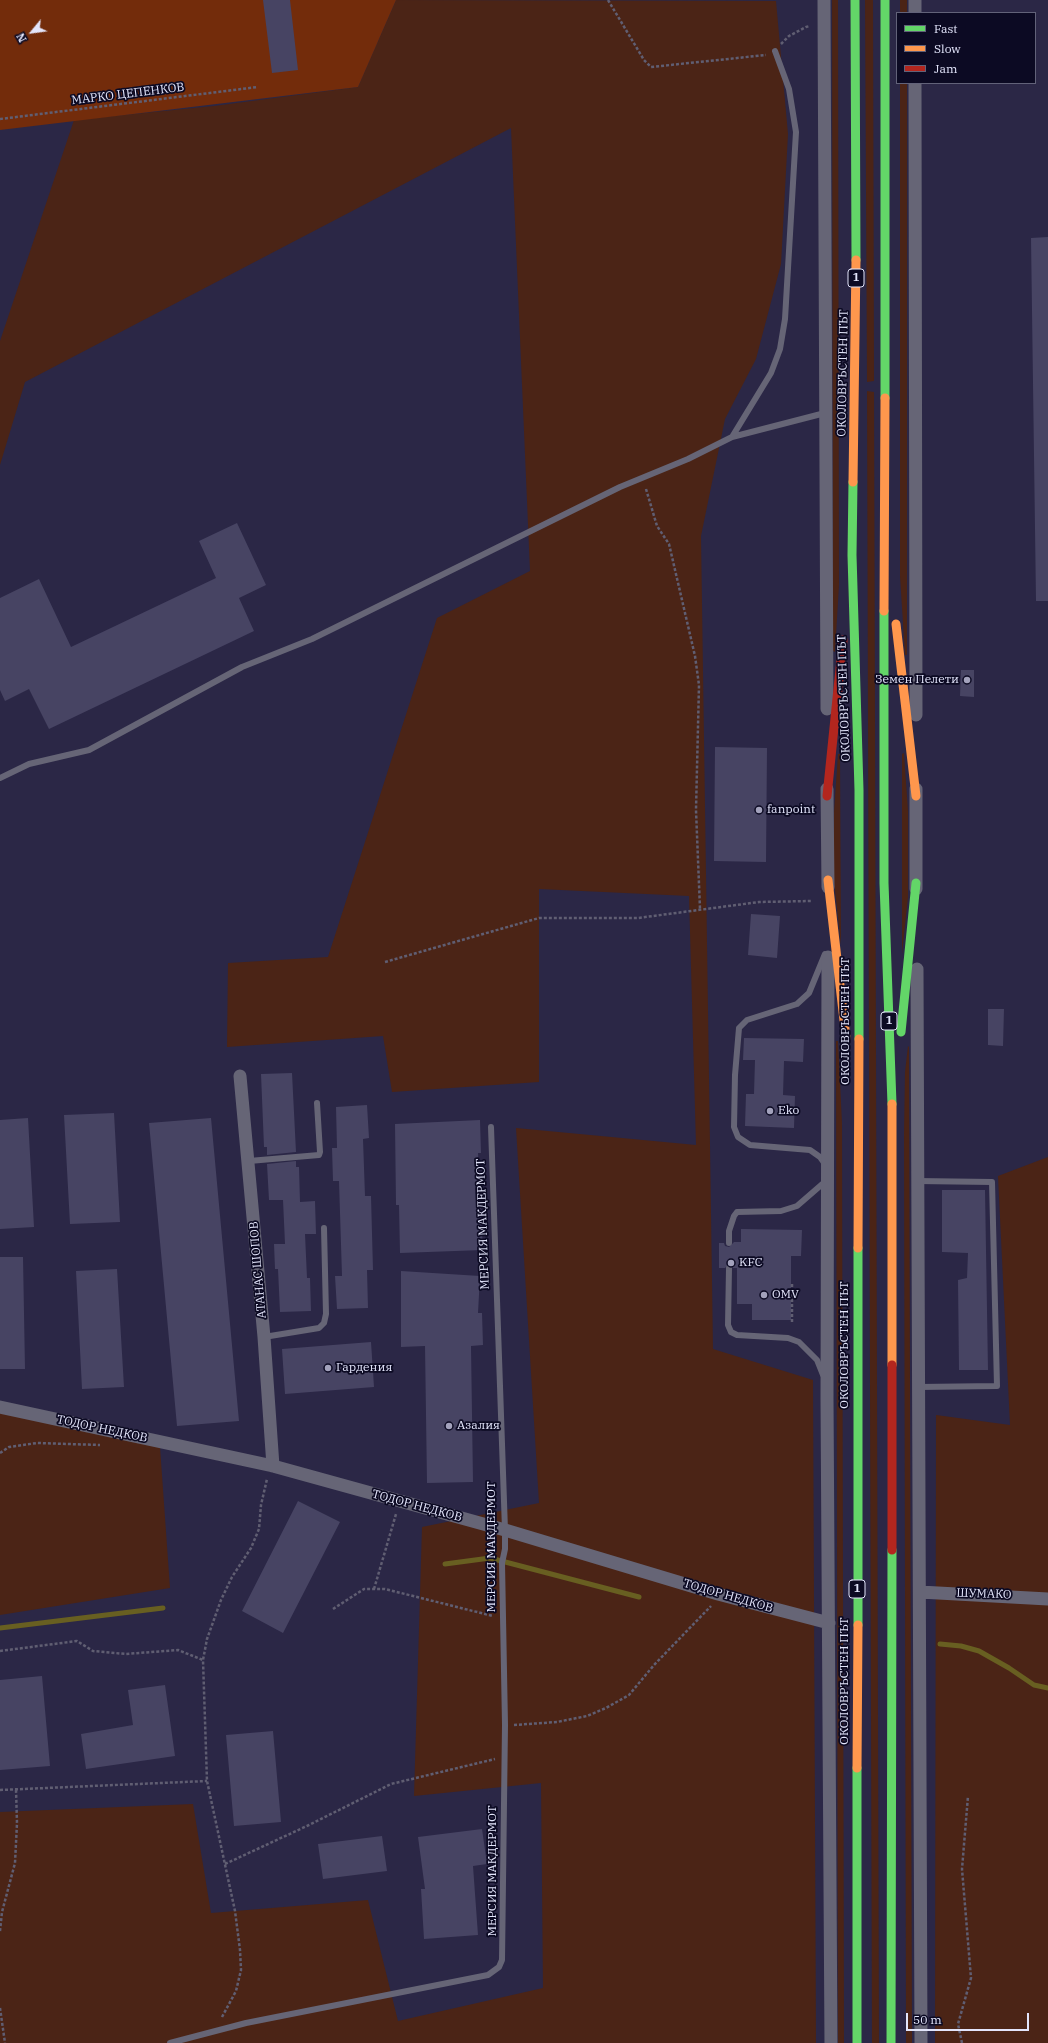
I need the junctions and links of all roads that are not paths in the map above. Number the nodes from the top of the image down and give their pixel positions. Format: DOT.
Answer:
graph roads {
  1 [pos="824,0"];
  2 [pos="855,0"];
  3 [pos="885,0"];
  4 [pos="915,0"];
  5 [pos="915,12"];
  6 [pos="775,50"];
  7 [pos="915,84"];
  8 [pos="825,413"];
  9 [pos="732,437"];
  10 [pos="884,515"];
  11 [pos="852,555"];
  12 [pos="894,601"];
  13 [pos="896,616"];
  14 [pos="0,778"];
  15 [pos="827,796"];
  16 [pos="916,796"];
  17 [pos="828,880"];
  18 [pos="916,883"];
  19 [pos="828,947"];
  20 [pos="848,1050"];
  21 [pos="849,1066"];
  22 [pos="240,1076"];
  23 [pos="317,1103"];
  24 [pos="892,1115"];
  25 [pos="491,1126"];
  26 [pos="858,1135"];
  27 [pos="249,1161"];
  28 [pos="828,1174"];
  29 [pos="917,1181"];
  30 [pos="324,1228"];
  31 [pos="729,1242"];
  32 [pos="728,1268"];
  33 [pos="264,1337"];
  34 [pos="919,1387"];
  35 [pos="827,1398"];
  36 [pos="0,1407"];
  37 [pos="273,1466"];
  38 [pos="505,1530"];
  39 [pos="920,1592"];
  40 [pos="1048,1599"];
  41 [pos="829,1623"];
  42 [pos="170,2043"];
  43 [pos="831,2043"];
  44 [pos="857,2043"];
  45 [pos="891,2043"];
  46 [pos="921,2043"];
  1 -- 8 [label="street"];
  2 -- 11 [label="highway, ОКОЛОВРЪСТЕН ПЪТ / 1"];
  3 -- 10 [label="highway, 1"];
  4 -- 5 [label="street"];
  6 -- 9 [label="lane"];
  7 -- 16 [label="street"];
  8 -- 9 [label="lane"];
  8 -- 15 [label="street"];
  9 -- 14 [label="lane"];
  10 -- 12 [label="highway"];
  10 -- 24 [label="highway, 1"];
  11 -- 15 [label="highway"];
  11 -- 26 [label="highway, ОКОЛОВРЪСТЕН ПЪТ / 1"];
  13 -- 16 [label="highway"];
  15 -- 17 [label="street"];
  16 -- 18 [label="street"];
  17 -- 19 [label="street"];
  17 -- 20 [label="highway"];
  18 -- 24 [label="highway"];
  18 -- 29 [label="street"];
  19 -- 28 [label="street"];
  19 -- 28 [label="lane"];
  21 -- 26 [label="highway"];
  22 -- 27 [label="street, АТАНАС ШОПОВ"];
  23 -- 27 [label="lane"];
  24 -- 45 [label="highway, 1"];
  25 -- 38 [label="lane, МЕРСИЯ МАКДЕРМОТ"];
  26 -- 44 [label="highway, ОКОЛОВРЪСТЕН ПЪТ / 1"];
  27 -- 33 [label="street, АТАНАС ШОПОВ"];
  28 -- 31 [label="lane"];
  28 -- 35 [label="street"];
  29 -- 34 [label="street"];
  29 -- 34 [label="lane"];
  30 -- 33 [label="lane"];
  32 -- 35 [label="lane"];
  33 -- 37 [label="street, АТАНАС ШОПОВ"];
  34 -- 39 [label="street"];
  35 -- 41 [label="street"];
  36 -- 37 [label="street, ТОДОР НЕДКОВ"];
  37 -- 38 [label="street, ТОДОР НЕДКОВ"];
  38 -- 41 [label="street, ТОДОР НЕДКОВ"];
  38 -- 42 [label="lane, МЕРСИЯ МАКДЕРМОТ"];
  39 -- 40 [label="street, ШУМАКО"];
  39 -- 46 [label="street"];
  41 -- 43 [label="street"];
}
